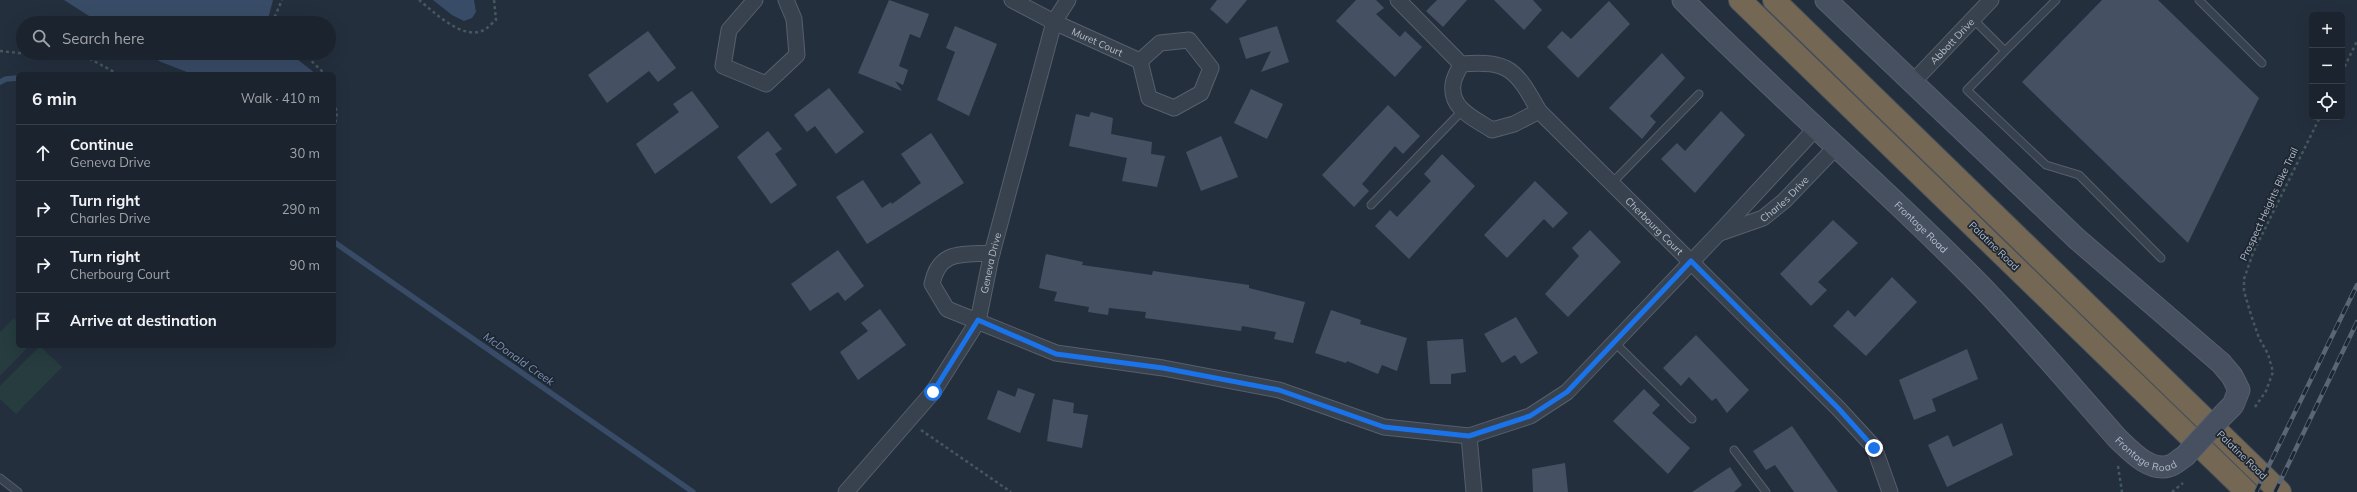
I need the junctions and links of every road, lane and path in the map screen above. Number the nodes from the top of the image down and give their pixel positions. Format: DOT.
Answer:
graph roads {
  1 [pos="282,0"];
  2 [pos="419,0"];
  3 [pos="494,0"];
  4 [pos="755,0"];
  5 [pos="786,0"];
  6 [pos="1012,0"];
  7 [pos="1068,0"];
  8 [pos="1398,0"];
  9 [pos="1683,0"];
  10 [pos="1740,0"];
  11 [pos="1774,0"];
  12 [pos="1826,0"];
  13 [pos="1992,0"];
  14 [pos="2056,0"];
  15 [pos="2199,0"];
  16 [pos="275,16"];
  17 [pos="1973,19"];
  18 [pos="1054,22"];
  19 [pos="2357,41"];
  20 [pos="0,51"];
  21 [pos="2005,51"];
  22 [pos="16,53"];
  23 [pos="92,60"];
  24 [pos="310,60"];
  25 [pos="1140,61"];
  26 [pos="2262,63"];
  27 [pos="1461,64"];
  28 [pos="2345,66"];
  29 [pos="114,72"];
  30 [pos="323,72"];
  31 [pos="1912,83"];
  32 [pos="1699,94"];
  33 [pos="1462,111"];
  34 [pos="1539,111"];
  35 [pos="2319,120"];
  36 [pos="1817,127"];
  37 [pos="1837,146"];
  38 [pos="1612,183"];
  39 [pos="1371,205"];
  40 [pos="1719,233"];
  41 [pos="992,253"];
  42 [pos="2161,258"];
  43 [pos="1691,261"];
  44 [pos="978,320"];
  45 [pos="1614,342"];
  46 [pos="2254,408"];
  47 [pos="1692,419"];
  48 [pos="908,421"];
  49 [pos="1469,436"];
  50 [pos="1734,450"];
  51 [pos="0,478"];
  52 [pos="18,492"];
  53 [pos="846,492"];
  54 [pos="1011,492"];
  55 [pos="1474,492"];
  56 [pos="1766,492"];
  57 [pos="1890,492"];
  58 [pos="2247,492"];
  59 [pos="2280,492"];
  1 -- 16 [label="path"];
  2 -- 3 [label="path"];
  4 -- 5 [label="street"];
  6 -- 18 [label="street, Muret Court"];
  7 -- 18 [label="street, Geneva Drive"];
  8 -- 27 [label="street"];
  9 -- 36 [label="street, Frontage Road"];
  10 -- 58 [label="highway, Palatine Road"];
  11 -- 59 [label="highway, Palatine Road"];
  12 -- 31 [label="street, Frontage Road"];
  13 -- 17 [label="street, Abbott Drive"];
  14 -- 21 [label="lane"];
  15 -- 26 [label="lane"];
  17 -- 21 [label="lane"];
  17 -- 31 [label="street, Abbott Drive"];
  18 -- 25 [label="street, Muret Court"];
  18 -- 41 [label="street, Geneva Drive"];
  19 -- 28 [label="path"];
  20 -- 22 [label="path"];
  21 -- 42 [label="lane"];
  23 -- 29 [label="path"];
  24 -- 30 [label="path"];
  25 -- 25 [label="street"];
  27 -- 33 [label="street"];
  27 -- 34 [label="street, Cherbourg Court"];
  31 -- 37 [label="street, Frontage Road, bridge"];
  32 -- 38 [label="lane"];
  33 -- 34 [label="street"];
  33 -- 39 [label="lane"];
  34 -- 38 [label="street, Cherbourg Court"];
  35 -- 46 [label="path, Prospect Heights Bike Trail"];
  36 -- 37 [label="street, Frontage Road"];
  36 -- 40 [label="street, Charles Drive"];
  37 -- 40 [label="street, Charles Drive"];
  38 -- 43 [label="street, Cherbourg Court"];
  40 -- 43 [label="street, Charles Drive"];
  41 -- 44 [label="street, Geneva Drive"];
  41 -- 44 [label="street, Charles Drive"];
  43 -- 45 [label="street, Charles Drive"];
  43 -- 57 [label="street, Cherbourg Court"];
  44 -- 48 [label="street, Geneva Drive"];
  44 -- 49 [label="street, Charles Drive"];
  45 -- 47 [label="lane"];
  45 -- 49 [label="street, Charles Drive"];
  48 -- 53 [label="street, Geneva Drive"];
  48 -- 54 [label="path"];
  49 -- 55 [label="street"];
  50 -- 56 [label="lane"];
  51 -- 52 [label="lane"];
}
